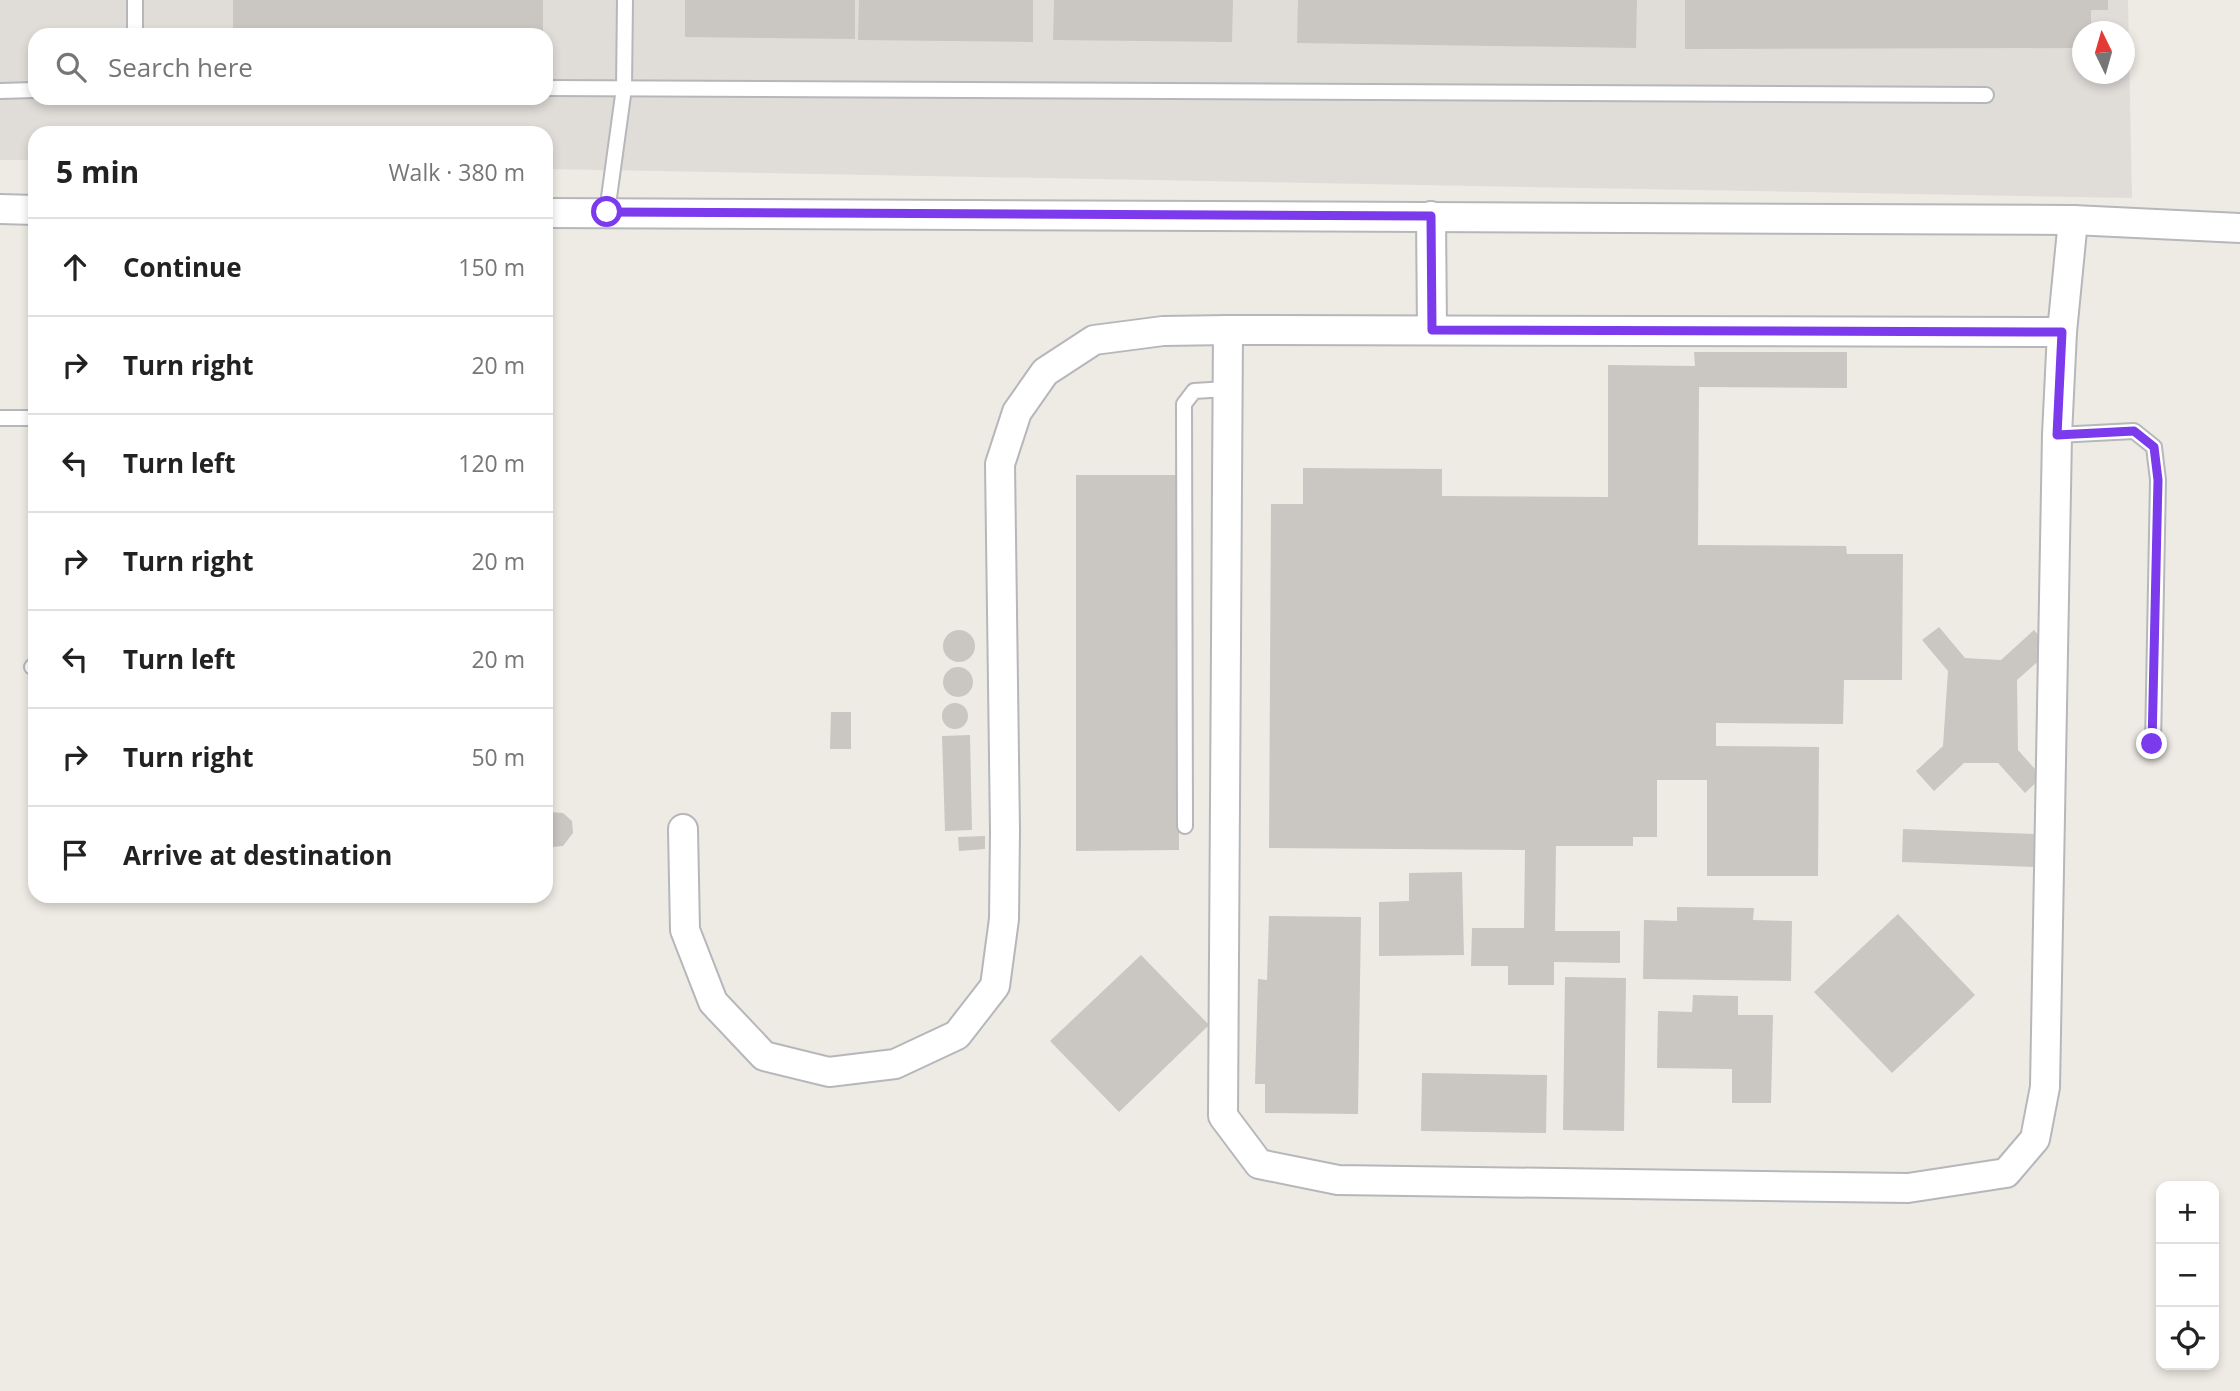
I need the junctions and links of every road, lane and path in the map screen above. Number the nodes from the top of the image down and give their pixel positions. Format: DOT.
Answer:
graph roads {
  1 [pos="135,0"];
  2 [pos="625,0"];
  3 [pos="135,28"];
  4 [pos="553,88"];
  5 [pos="624,88"];
  6 [pos="28,90"];
  7 [pos="0,91"];
  8 [pos="1986,94"];
  9 [pos="0,209"];
  10 [pos="28,210"];
  11 [pos="607,212"];
  12 [pos="553,213"];
  13 [pos="1431,216"];
  14 [pos="2073,220"];
  15 [pos="2240,228"];
  16 [pos="1228,330"];
  17 [pos="1432,330"];
  18 [pos="2062,332"];
  19 [pos="1227,389"];
  20 [pos="0,418"];
  21 [pos="28,418"];
  22 [pos="2057,435"];
  23 [pos="2152,744"];
  24 [pos="1185,826"];
  25 [pos="683,829"];
  1 -- 3 [label="lane"];
  2 -- 5 [label="lane"];
  4 -- 5 [label="lane"];
  5 -- 8 [label="lane"];
  5 -- 11 [label="lane"];
  6 -- 7 [label="lane"];
  9 -- 10 [label="street"];
  11 -- 12 [label="street"];
  11 -- 13 [label="street"];
  13 -- 14 [label="street"];
  13 -- 17 [label="street"];
  14 -- 15 [label="street"];
  14 -- 18 [label="street"];
  16 -- 17 [label="street"];
  16 -- 19 [label="street"];
  16 -- 25 [label="street"];
  17 -- 18 [label="street"];
  18 -- 22 [label="street"];
  19 -- 22 [label="street"];
  19 -- 24 [label="lane"];
  20 -- 21 [label="lane"];
  22 -- 23 [label="lane"];
}
